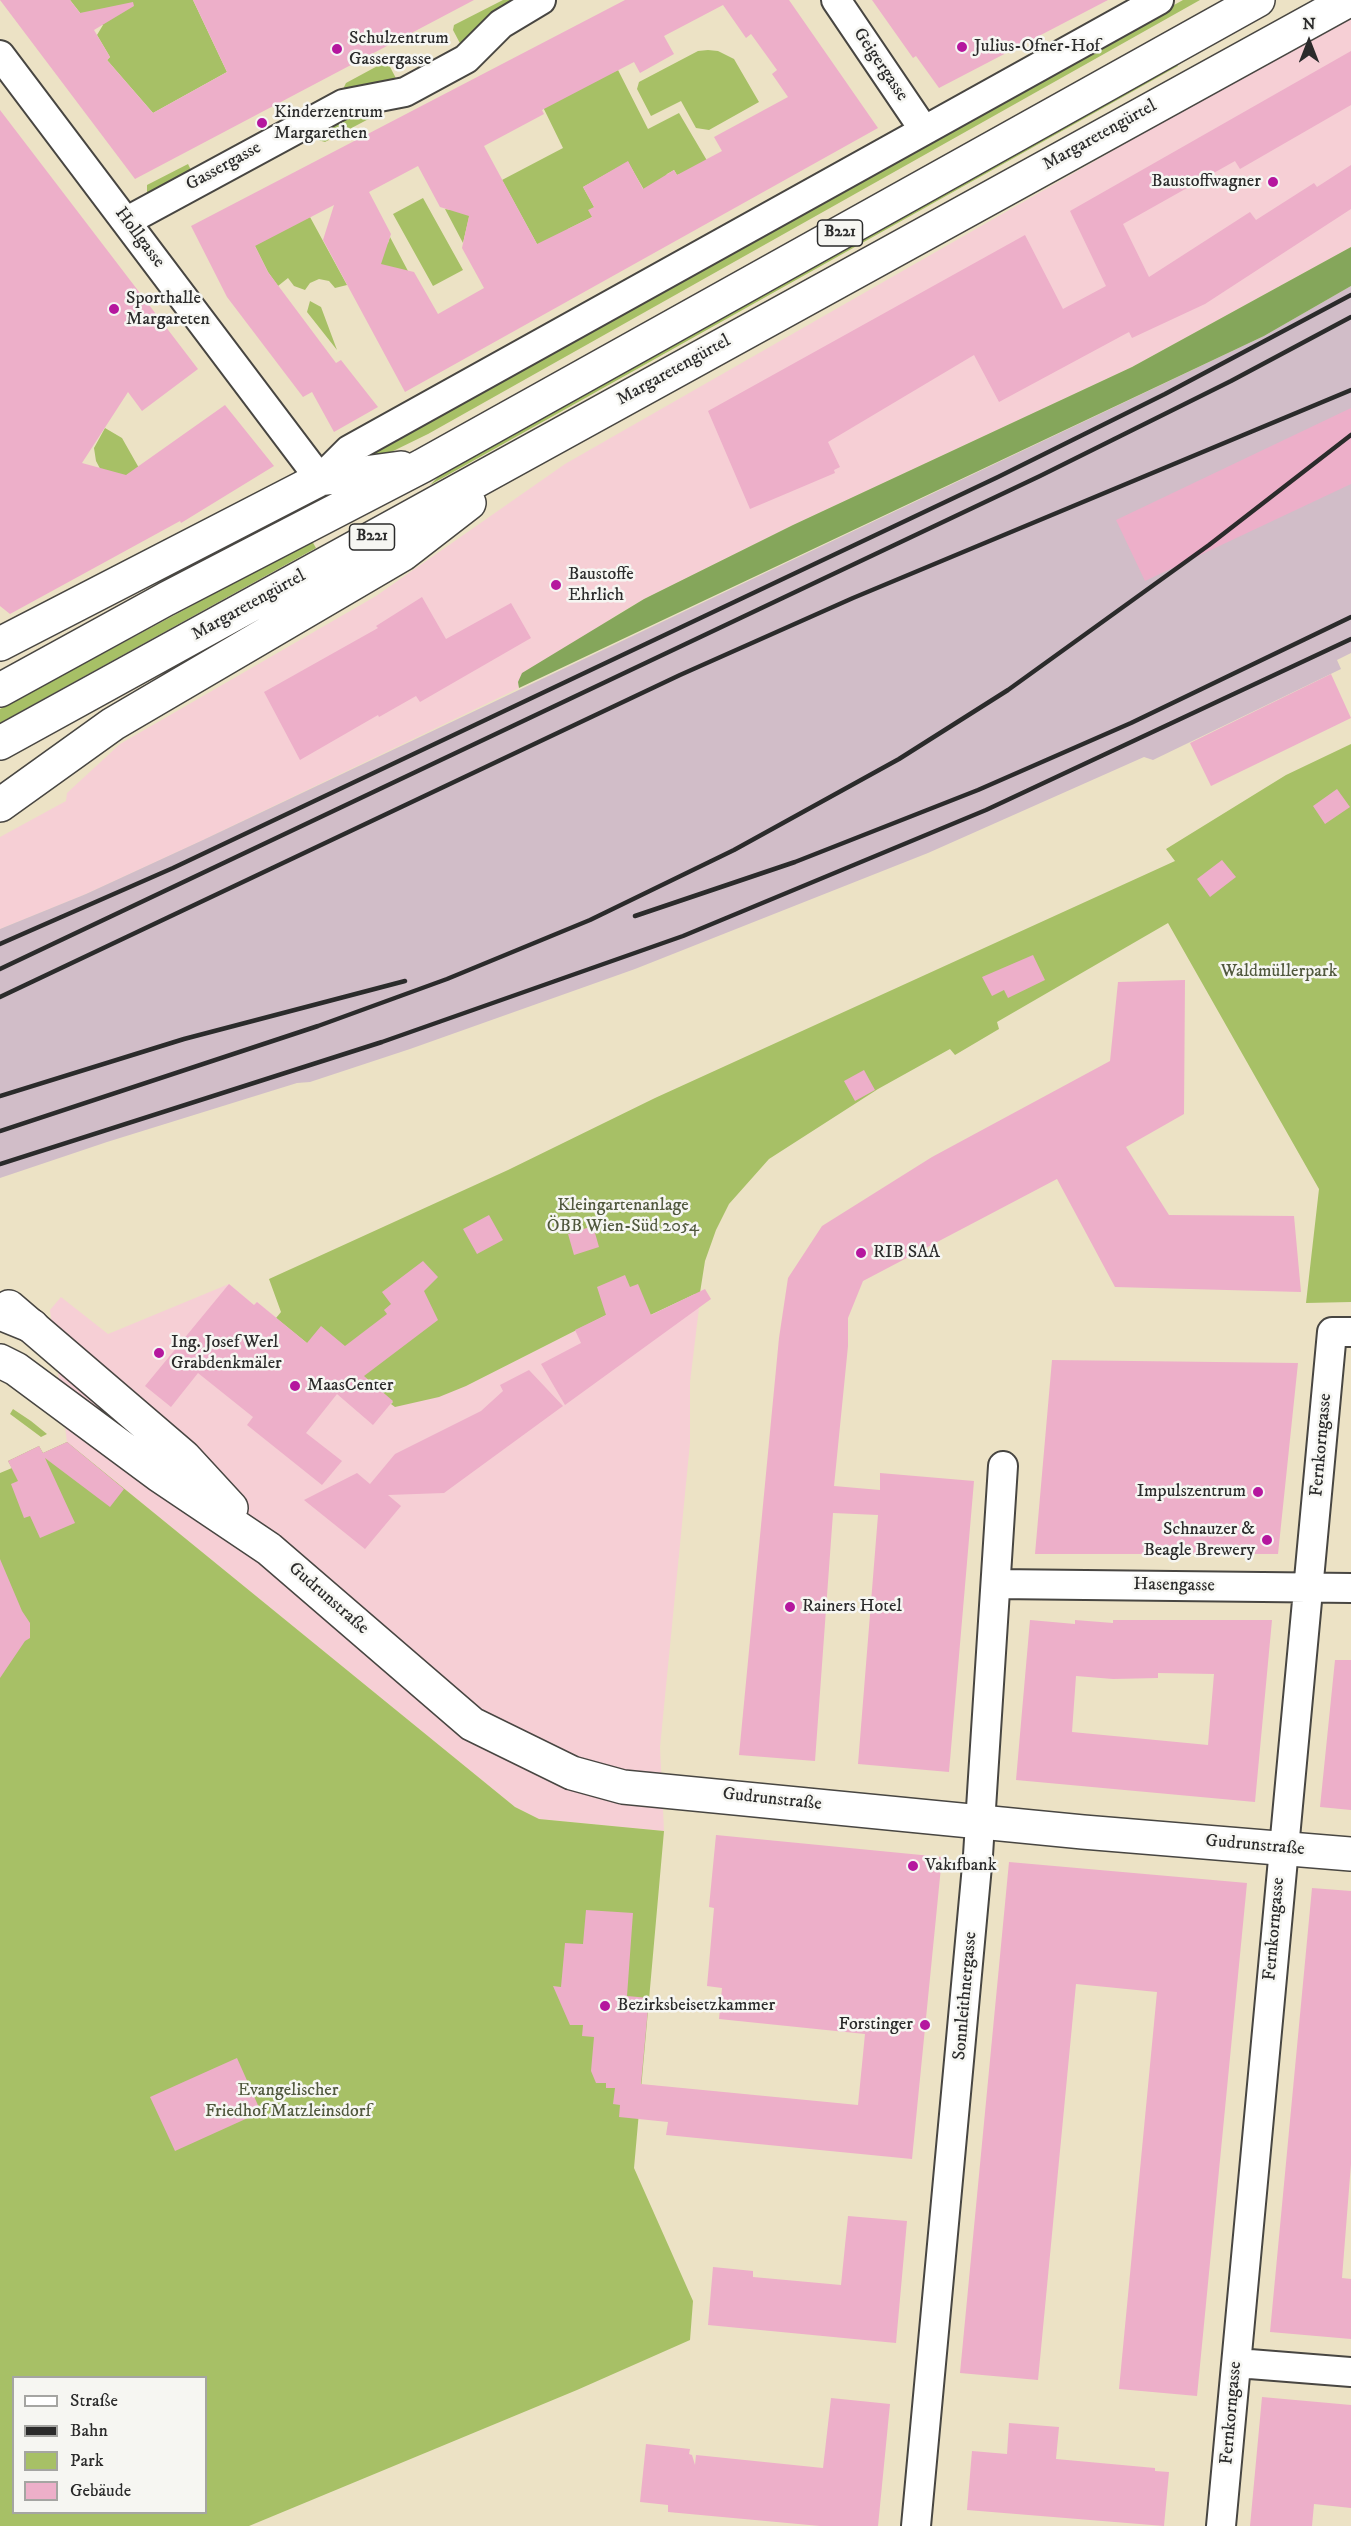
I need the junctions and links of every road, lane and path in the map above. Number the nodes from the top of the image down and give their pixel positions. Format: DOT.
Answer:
graph roads {
  1 [pos="542,0"];
  2 [pos="836,0"];
  3 [pos="1159,0"];
  4 [pos="1258,0"];
  5 [pos="1349,0"];
  6 [pos="0,56"];
  7 [pos="924,130"];
  8 [pos="127,221"];
  9 [pos="555,437"];
  10 [pos="422,465"];
  11 [pos="320,479"];
  12 [pos="0,644"];
  13 [pos="0,690"];
  14 [pos="0,743"];
  15 [pos="0,805"];
  16 [pos="0,1299"];
  17 [pos="0,1313"];
  18 [pos="32,1326"];
  19 [pos="1341,1332"];
  20 [pos="0,1362"];
  21 [pos="1003,1466"];
  22 [pos="269,1549"];
  23 [pos="997,1584"];
  24 [pos="1309,1587"];
  25 [pos="1351,1588"];
  26 [pos="980,1822"];
  27 [pos="1283,1848"];
  28 [pos="1351,1854"];
  29 [pos="1237,2362"];
  30 [pos="1351,2372"];
  31 [pos="916,2526"];
  32 [pos="1221,2526"];
  1 -- 8 [label="street, Gassergasse"];
  2 -- 7 [label="street, Geigergasse"];
  3 -- 7 [label="street"];
  4 -- 10 [label="main road, B221"];
  5 -- 9 [label="main road, Margaretengürtel / B221"];
  6 -- 8 [label="street, Hollgasse"];
  7 -- 11 [label="street"];
  8 -- 11 [label="street, Hollgasse"];
  9 -- 14 [label="main road, Margaretengürtel / B221"];
  9 -- 15 [label="main road"];
  10 -- 11 [label="main road, B221"];
  10 -- 13 [label="main road, B221"];
  11 -- 12 [label="main road, B221"];
  16 -- 18 [label="main road, Gudrunstraße"];
  17 -- 18 [label="main road"];
  18 -- 22 [label="main road, Gudrunstraße"];
  19 -- 24 [label="street, Fernkorngasse"];
  20 -- 22 [label="main road, Gudrunstraße"];
  21 -- 23 [label="street, Sonnleithnergasse"];
  22 -- 26 [label="main road, Gudrunstraße"];
  23 -- 24 [label="street, Hasengasse"];
  23 -- 26 [label="street, Sonnleithnergasse"];
  24 -- 25 [label="street, Hasengasse"];
  24 -- 27 [label="street, Fernkorngasse"];
  26 -- 27 [label="main road, Gudrunstraße"];
  26 -- 31 [label="street, Sonnleithnergasse"];
  27 -- 28 [label="main road, Gudrunstraße"];
  27 -- 29 [label="street, Fernkorngasse"];
  29 -- 30 [label="street"];
  29 -- 32 [label="street, Fernkorngasse"];
}
